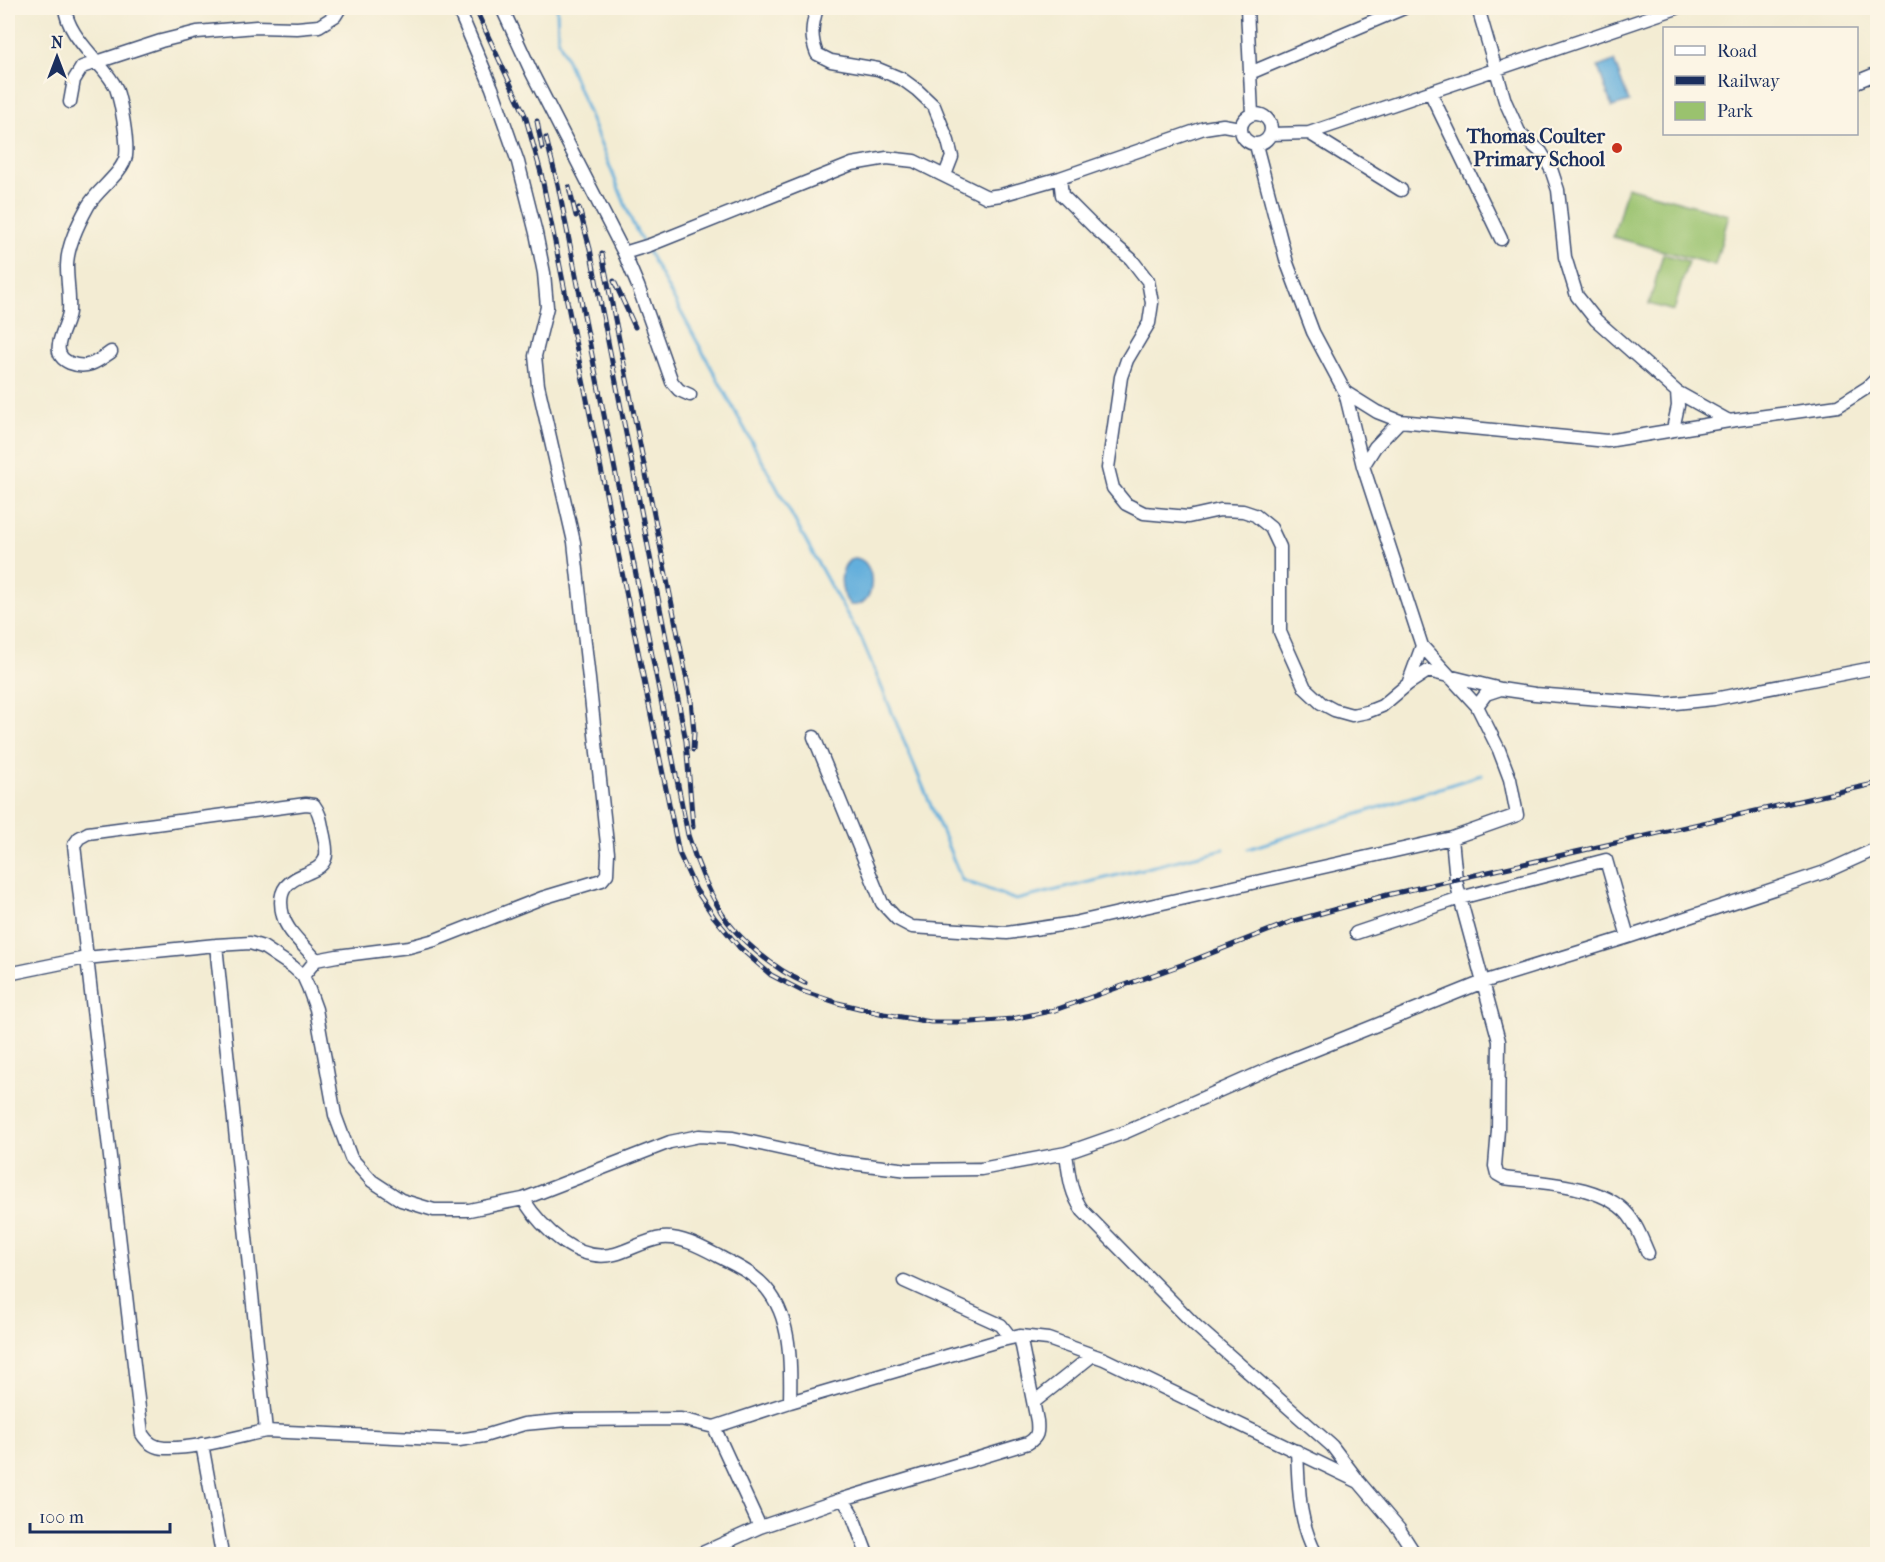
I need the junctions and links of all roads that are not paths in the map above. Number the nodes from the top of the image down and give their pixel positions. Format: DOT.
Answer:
graph roads {
  1 [pos="65,8"];
  2 [pos="340,8"];
  3 [pos="458,8"];
  4 [pos="502,8"];
  5 [pos="817,8"];
  6 [pos="1247,8"];
  7 [pos="1404,8"];
  8 [pos="1478,8"];
  9 [pos="1677,8"];
  10 [pos="97,62"];
  11 [pos="1496,70"];
  12 [pos="1250,73"];
  13 [pos="1878,73"];
  14 [pos="1858,82"];
  15 [pos="1430,92"];
  16 [pos="70,102"];
  17 [pos="1252,114"];
  18 [pos="1240,128"];
  19 [pos="1309,133"];
  20 [pos="1271,134"];
  21 [pos="1256,145"];
  22 [pos="945,175"];
  23 [pos="1060,178"];
  24 [pos="1401,190"];
  25 [pos="1501,238"];
  26 [pos="624,253"];
  27 [pos="111,352"];
  28 [pos="1878,377"];
  29 [pos="1677,392"];
  30 [pos="1345,393"];
  31 [pos="690,395"];
  32 [pos="1400,421"];
  33 [pos="1729,421"];
  34 [pos="1673,429"];
  35 [pos="1363,466"];
  36 [pos="1422,646"];
  37 [pos="1878,667"];
  38 [pos="1448,676"];
  39 [pos="1408,684"];
  40 [pos="1501,688"];
  41 [pos="1477,706"];
  42 [pos="814,737"];
  43 [pos="1452,838"];
  44 [pos="1878,848"];
  45 [pos="1460,898"];
  46 [pos="1356,933"];
  47 [pos="1628,938"];
  48 [pos="216,945"];
  49 [pos="86,958"];
  50 [pos="316,960"];
  51 [pos="8,974"];
  52 [pos="303,976"];
  53 [pos="1483,982"];
  54 [pos="1066,1153"];
  55 [pos="523,1199"];
  56 [pos="1648,1253"];
  57 [pos="904,1281"];
  58 [pos="1016,1337"];
  59 [pos="1093,1355"];
  60 [pos="790,1402"];
  61 [pos="1034,1402"];
  62 [pos="714,1427"];
  63 [pos="266,1431"];
  64 [pos="202,1444"];
  65 [pos="1297,1451"];
  66 [pos="1359,1482"];
  67 [pos="843,1499"];
  68 [pos="760,1527"];
  69 [pos="222,1554"];
  70 [pos="700,1554"];
  71 [pos="867,1554"];
  72 [pos="1316,1554"];
  73 [pos="1415,1554"];
  1 -- 10 [label="street"];
  2 -- 10 [label="street"];
  3 -- 50 [label="street"];
  4 -- 26 [label="street"];
  5 -- 22 [label="street"];
  6 -- 12 [label="street"];
  7 -- 12 [label="street"];
  8 -- 11 [label="street"];
  9 -- 11 [label="street"];
  10 -- 16 [label="street"];
  10 -- 27 [label="street"];
  11 -- 15 [label="street"];
  11 -- 29 [label="street"];
  12 -- 17 [label="street"];
  13 -- 14 [label="street"];
  15 -- 19 [label="street"];
  15 -- 25 [label="street"];
  17 -- 18 [label="street"];
  17 -- 20 [label="street"];
  18 -- 21 [label="street"];
  18 -- 23 [label="street"];
  19 -- 20 [label="street"];
  19 -- 24 [label="street"];
  20 -- 21 [label="street"];
  21 -- 30 [label="street"];
  22 -- 23 [label="street"];
  22 -- 26 [label="street"];
  23 -- 39 [label="street"];
  26 -- 31 [label="street"];
  28 -- 33 [label="street"];
  29 -- 33 [label="street"];
  29 -- 34 [label="street"];
  30 -- 32 [label="street"];
  30 -- 35 [label="street"];
  32 -- 34 [label="street"];
  32 -- 35 [label="street"];
  33 -- 34 [label="street"];
  35 -- 36 [label="street"];
  36 -- 38 [label="street"];
  36 -- 39 [label="street"];
  37 -- 40 [label="street"];
  38 -- 39 [label="street"];
  38 -- 40 [label="street"];
  38 -- 41 [label="street"];
  40 -- 41 [label="street"];
  41 -- 43 [label="street"];
  42 -- 43 [label="street"];
  43 -- 45 [label="street"];
  44 -- 47 [label="street"];
  45 -- 46 [label="street"];
  45 -- 47 [label="street"];
  45 -- 53 [label="street"];
  47 -- 53 [label="street"];
  48 -- 49 [label="street"];
  48 -- 52 [label="street"];
  48 -- 63 [label="street"];
  49 -- 50 [label="street"];
  49 -- 51 [label="street"];
  49 -- 64 [label="street"];
  50 -- 52 [label="street"];
  52 -- 55 [label="street"];
  53 -- 54 [label="street"];
  53 -- 56 [label="street"];
  54 -- 55 [label="street"];
  54 -- 66 [label="street"];
  55 -- 60 [label="street"];
  57 -- 58 [label="street"];
  58 -- 59 [label="street"];
  58 -- 60 [label="street"];
  58 -- 61 [label="street"];
  59 -- 61 [label="street"];
  59 -- 65 [label="street"];
  60 -- 62 [label="street"];
  61 -- 67 [label="street"];
  62 -- 63 [label="street"];
  62 -- 68 [label="street"];
  63 -- 64 [label="street"];
  64 -- 69 [label="street"];
  65 -- 66 [label="street"];
  65 -- 72 [label="street"];
  66 -- 73 [label="street"];
  67 -- 68 [label="street"];
  67 -- 71 [label="street"];
  68 -- 70 [label="street"];
}
